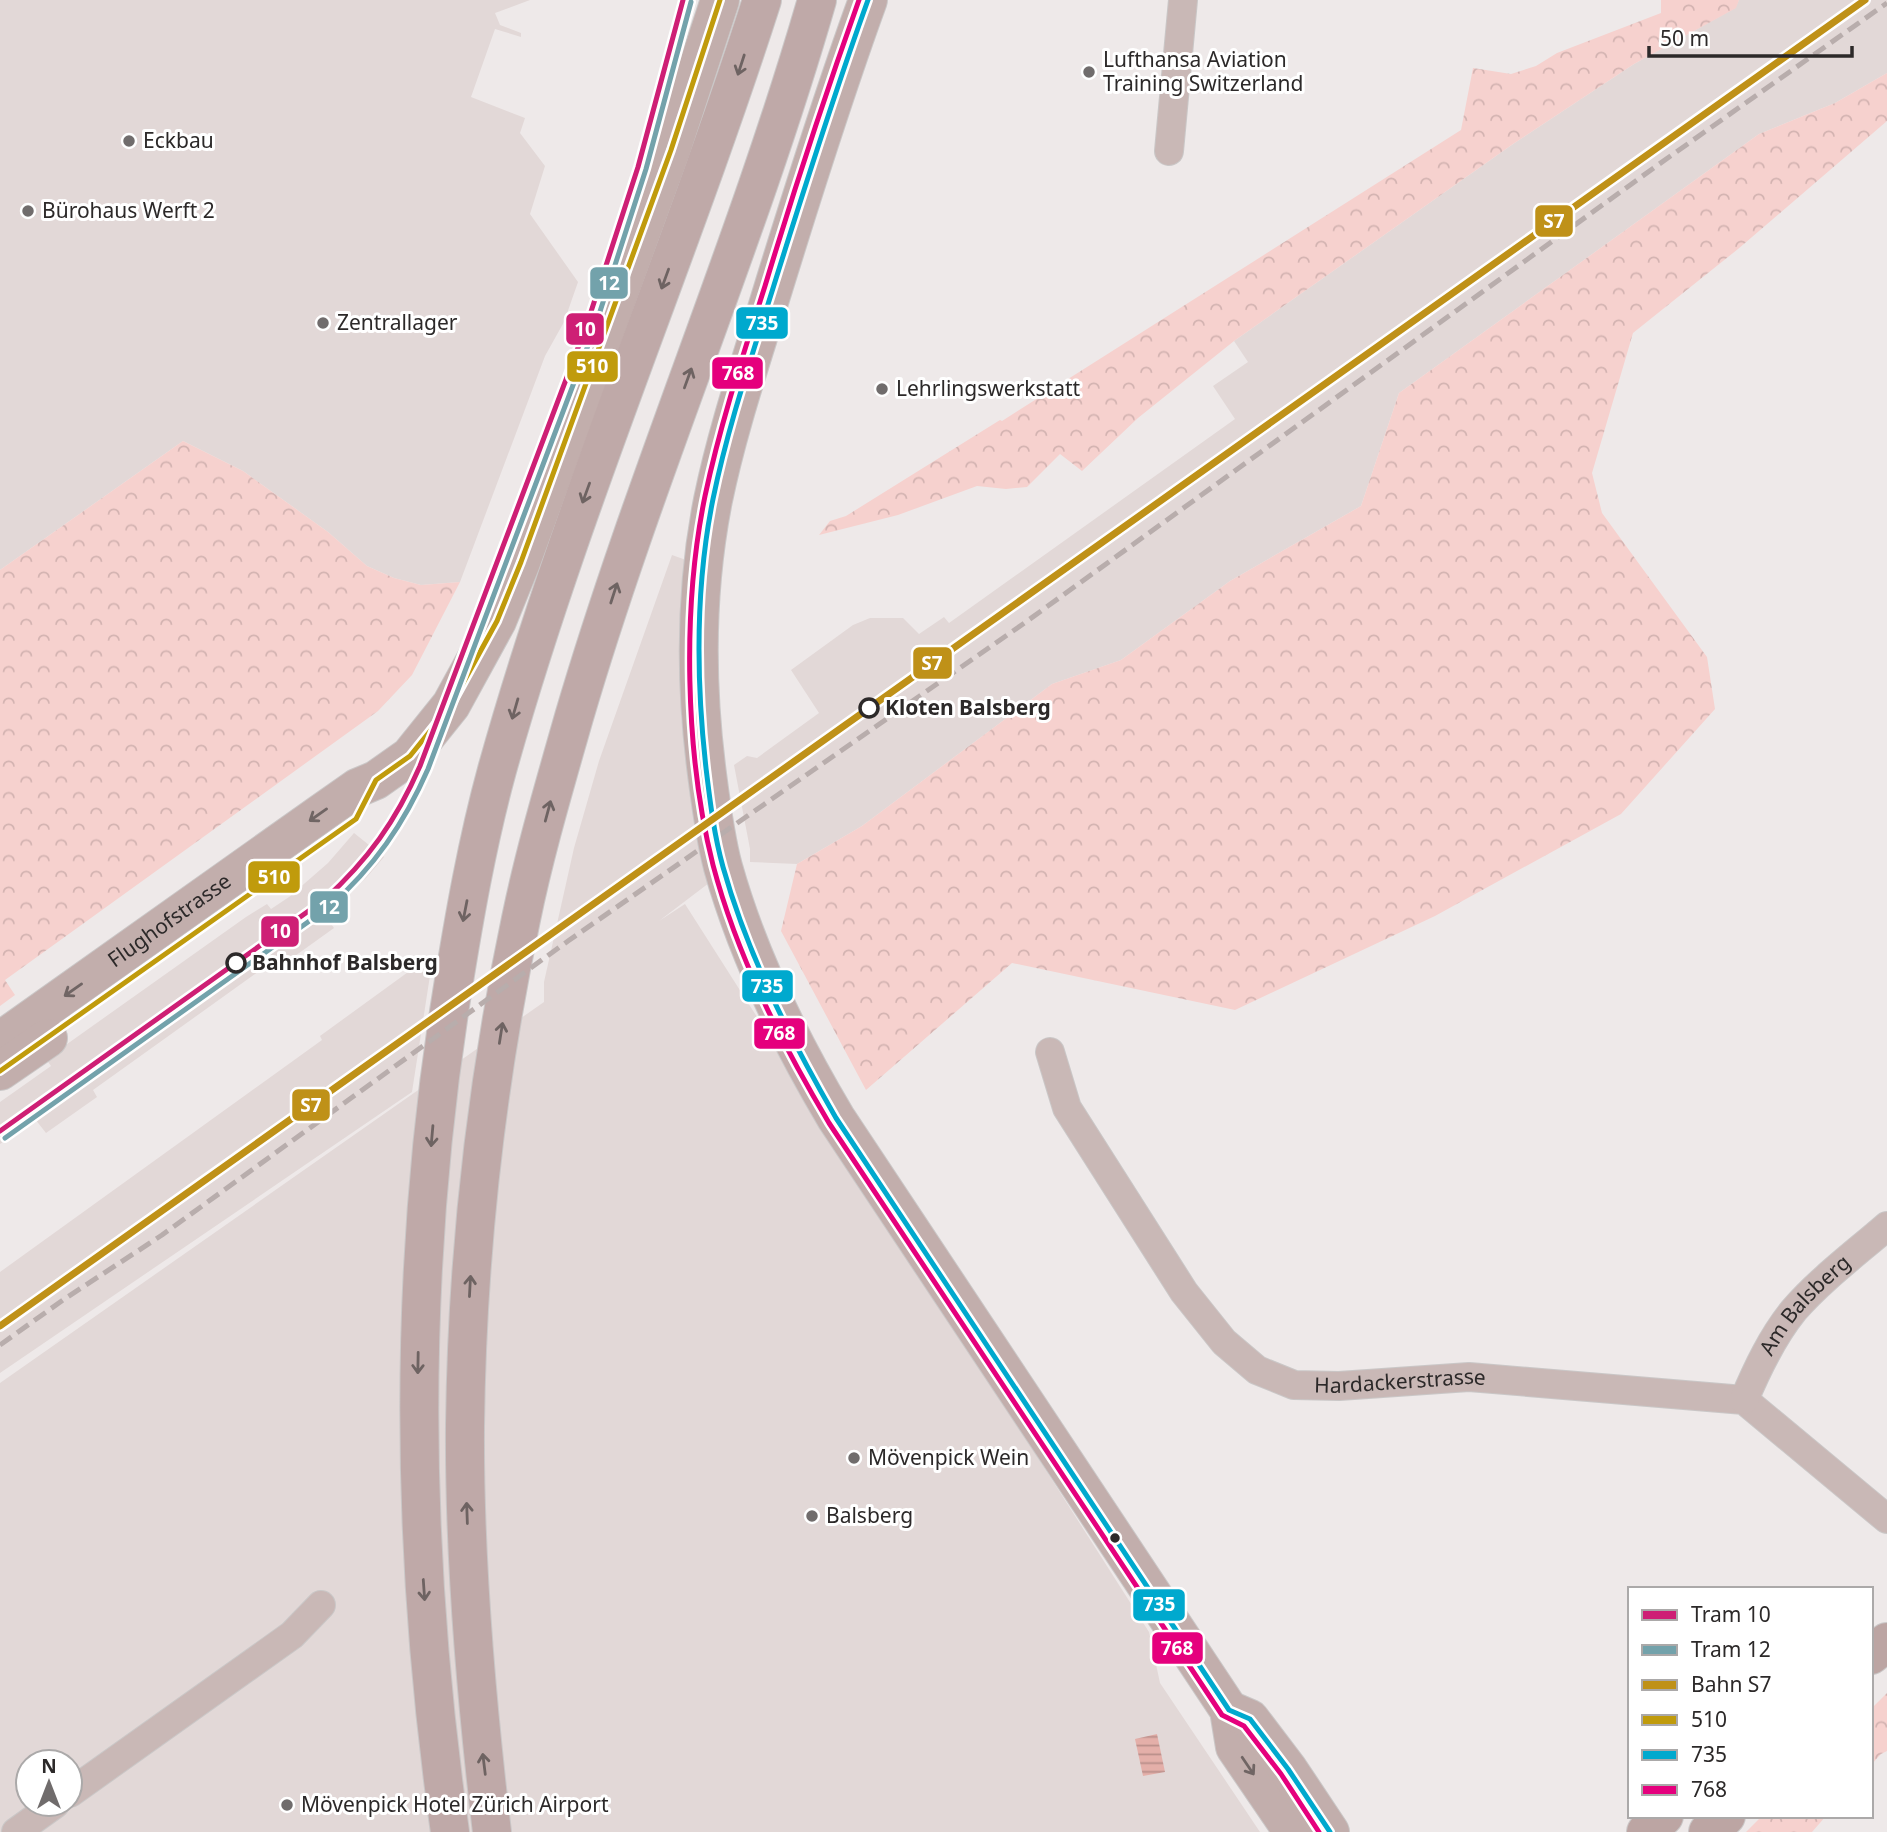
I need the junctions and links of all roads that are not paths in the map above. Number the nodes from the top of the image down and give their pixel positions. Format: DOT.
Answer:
graph roads {
  1 [pos="720,0"];
  2 [pos="762,0"];
  3 [pos="817,0"];
  4 [pos="868,0"];
  5 [pos="1183,0"];
  6 [pos="1169,151"];
  7 [pos="376,780"];
  8 [pos="0,1041"];
  9 [pos="1050,1052"];
  10 [pos="0,1071"];
  11 [pos="1887,1226"];
  12 [pos="1744,1400"];
  13 [pos="1887,1519"];
  14 [pos="321,1605"];
  15 [pos="1887,1642"];
  16 [pos="1873,1654"];
  17 [pos="1229,1710"];
  18 [pos="84,1783"];
  19 [pos="36,1818"];
  20 [pos="1662,1818"];
  21 [pos="1724,1818"];
  22 [pos="16,1832"];
  23 [pos="450,1832"];
  24 [pos="492,1832"];
  25 [pos="1293,1832"];
  26 [pos="1330,1832"];
  27 [pos="1646,1832"];
  28 [pos="1708,1832"];
  1 -- 7 [label="main road, Flughofstrasse"];
  2 -- 23 [label="highway, one-way"];
  24 -- 3 [label="highway, one-way"];
  4 -- 17 [label="main road"];
  5 -- 6 [label="street"];
  7 -- 8 [label="main road, Flughofstrasse, one-way"];
  7 -- 10 [label="main road, Flughofstrasse"];
  9 -- 12 [label="street, Hardackerstrasse"];
  11 -- 12 [label="street, Am Balsberg"];
  12 -- 13 [label="street"];
  14 -- 18 [label="street"];
  15 -- 16 [label="main road"];
  17 -- 25 [label="main road, one-way"];
  17 -- 26 [label="main road"];
  19 -- 22 [label="street"];
  20 -- 27 [label="main road"];
  21 -- 28 [label="main road"];
}
